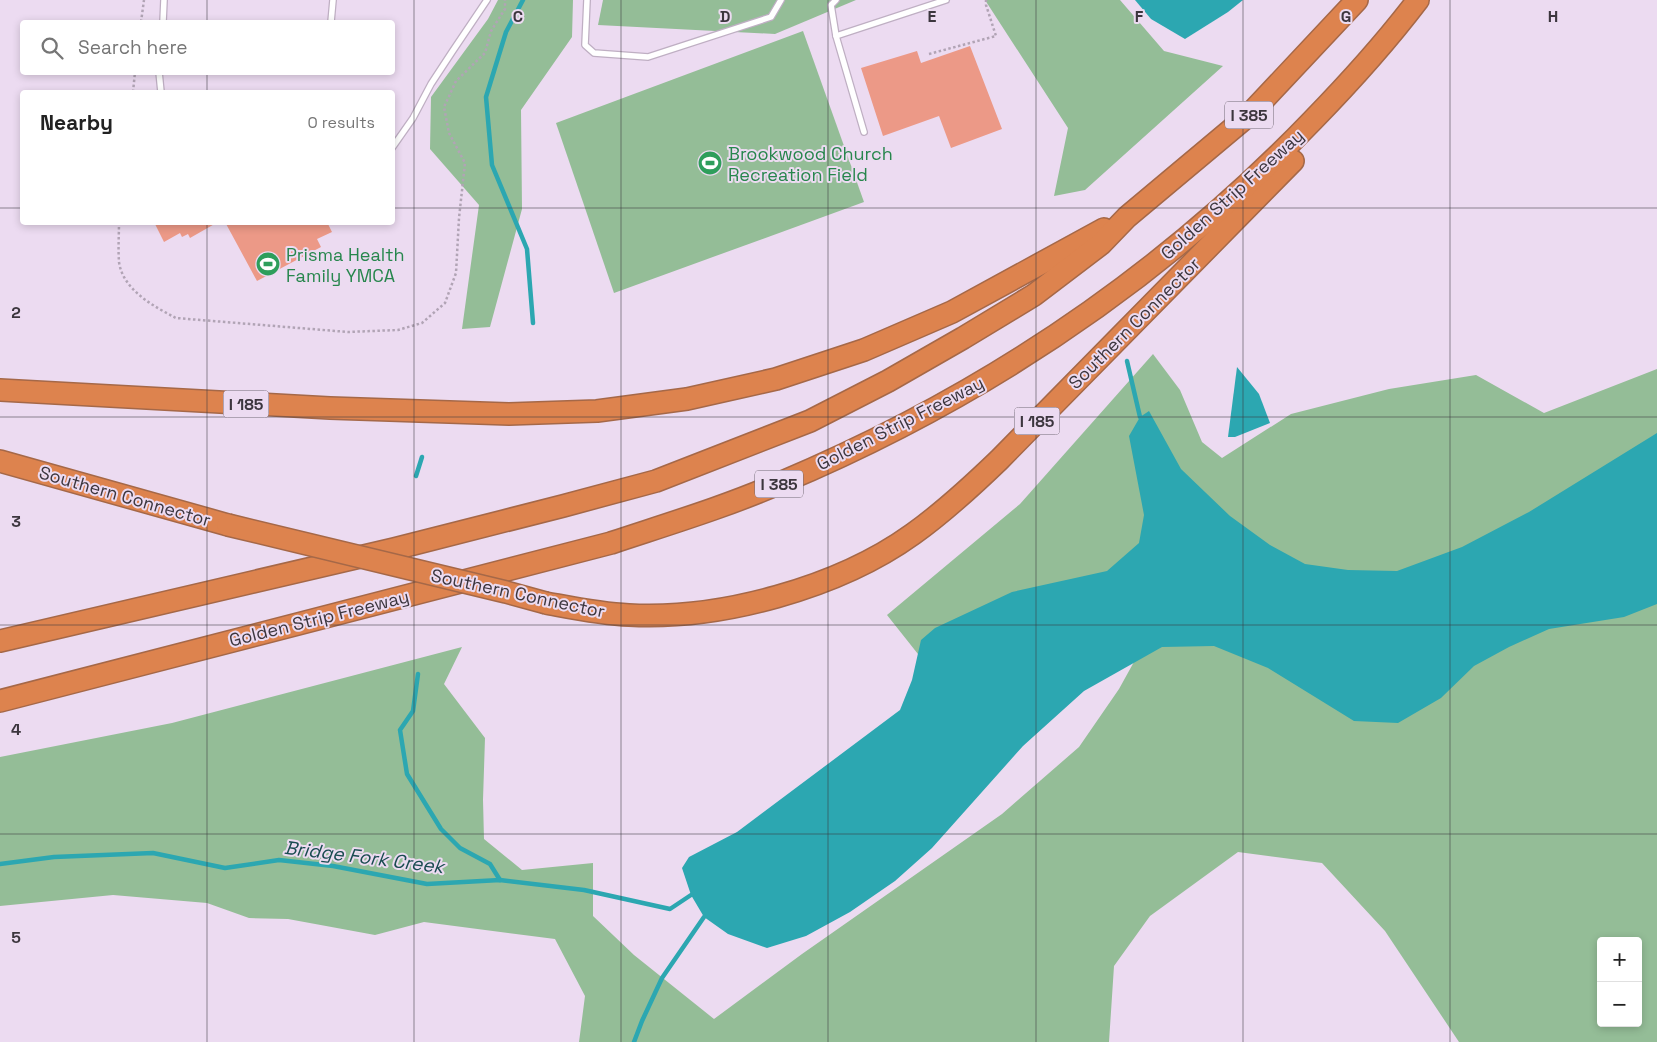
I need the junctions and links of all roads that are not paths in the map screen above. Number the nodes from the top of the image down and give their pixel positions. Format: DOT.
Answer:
graph roads {
  1 [pos="164,0"];
  2 [pos="333,0"];
  3 [pos="487,0"];
  4 [pos="587,0"];
  5 [pos="781,0"];
  6 [pos="836,0"];
  7 [pos="946,0"];
  8 [pos="1357,0"];
  9 [pos="1413,7"];
  10 [pos="162,20"];
  11 [pos="331,20"];
  12 [pos="836,36"];
  13 [pos="159,75"];
  14 [pos="161,90"];
  15 [pos="864,132"];
  16 [pos="395,144"];
  17 [pos="1127,217"];
  18 [pos="0,390"];
  19 [pos="0,461"];
  20 [pos="0,641"];
  21 [pos="0,701"];
  1 -- 10 [label="lane"];
  2 -- 11 [label="lane"];
  3 -- 16 [label="lane"];
  4 -- 5 [label="lane"];
  6 -- 12 [label="lane"];
  7 -- 12 [label="lane"];
  8 -- 17 [label="highway, I 385"];
  9 -- 19 [label="highway, Southern Connector / I 185, bridge"];
  9 -- 21 [label="highway, Golden Strip Freeway / I 385"];
  12 -- 15 [label="lane"];
  13 -- 14 [label="lane"];
  17 -- 18 [label="highway, I 185"];
  17 -- 20 [label="highway, I 385"];
}
